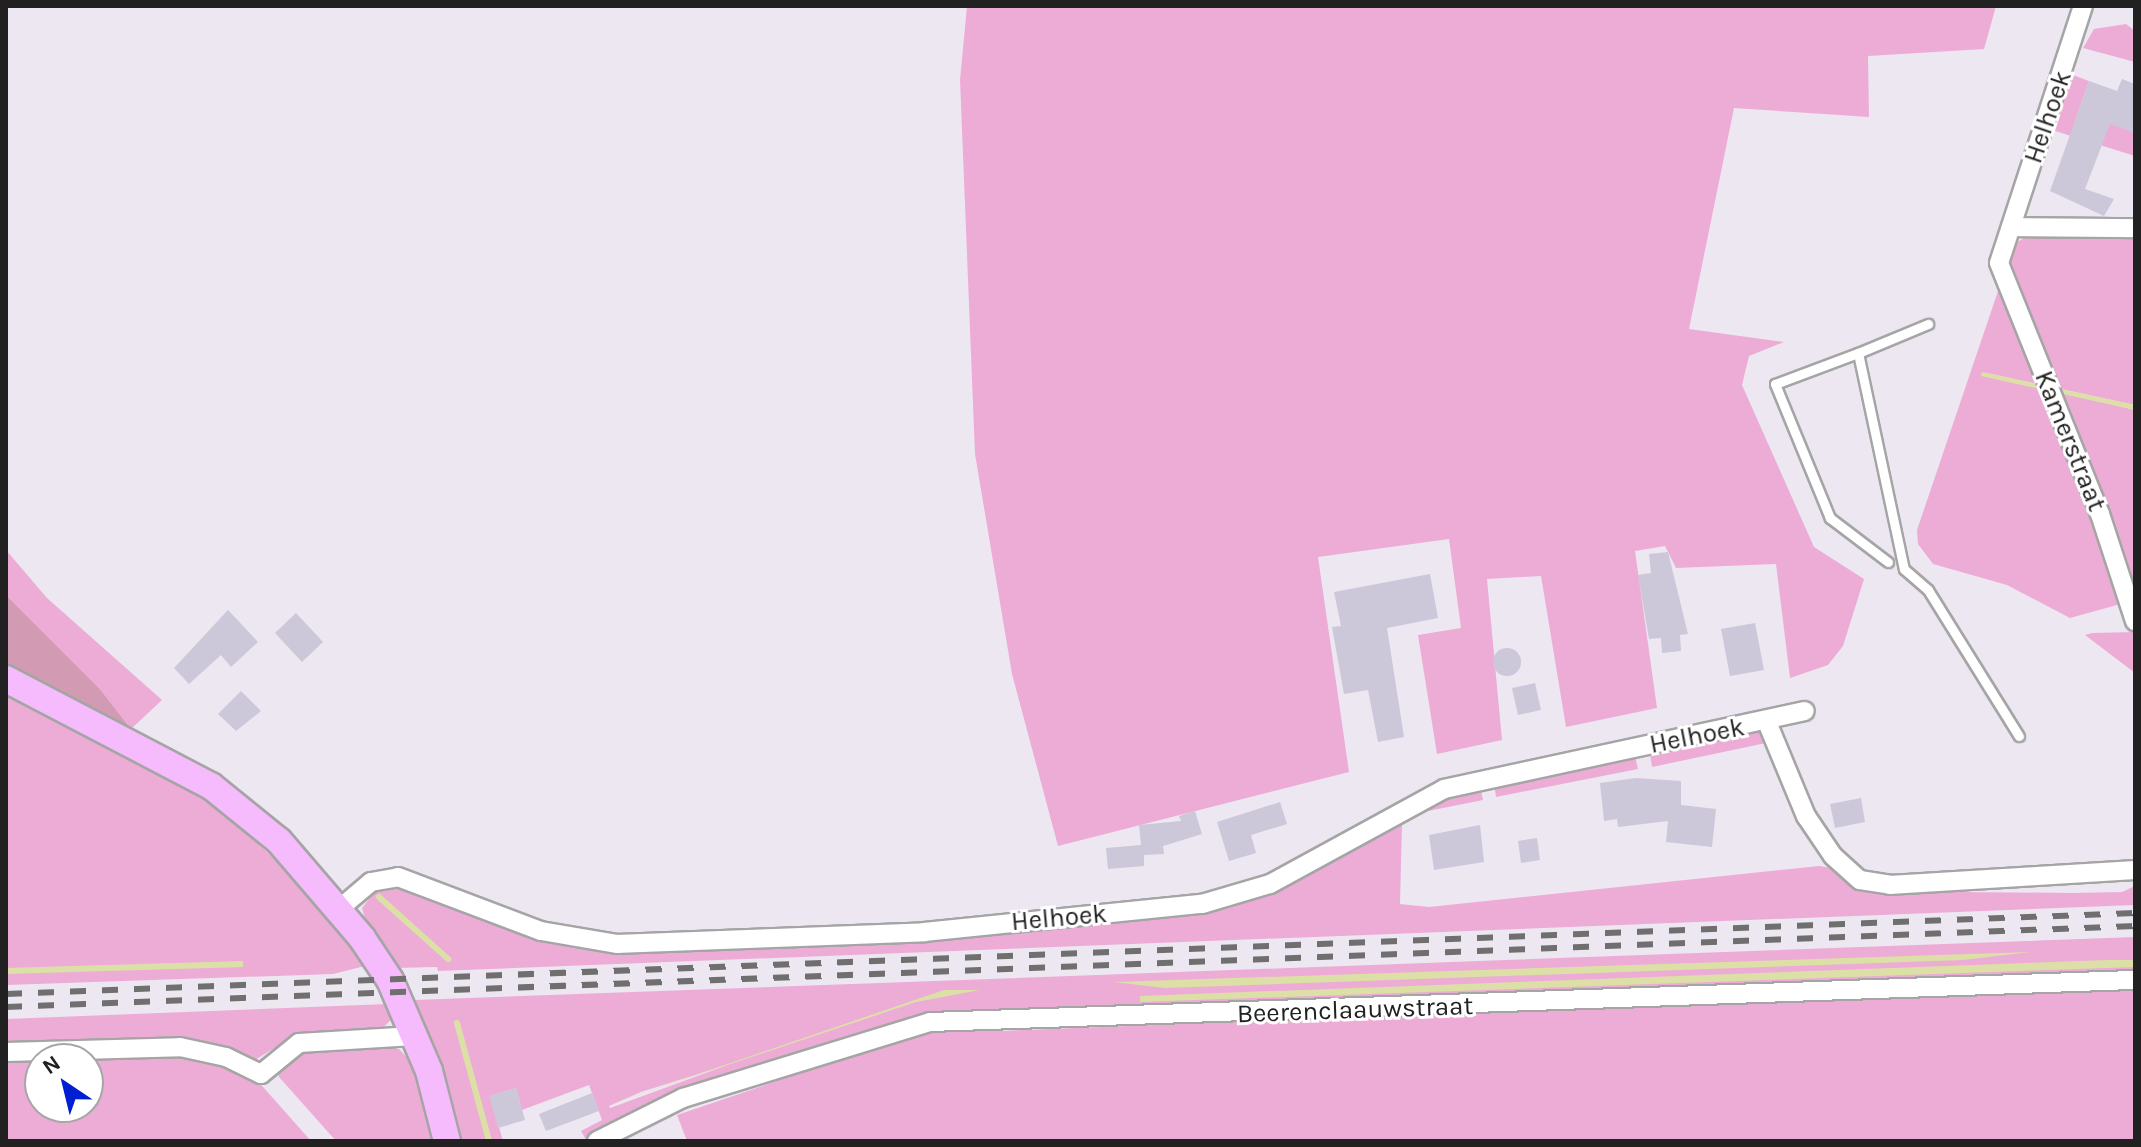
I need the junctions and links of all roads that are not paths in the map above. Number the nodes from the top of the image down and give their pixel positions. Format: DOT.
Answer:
graph roads {
  1 [pos="2083,6"];
  2 [pos="2011,227"];
  3 [pos="2135,228"];
  4 [pos="1999,263"];
  5 [pos="1928,324"];
  6 [pos="1858,353"];
  7 [pos="1888,562"];
  8 [pos="2135,621"];
  9 [pos="6,679"];
  10 [pos="1805,711"];
  11 [pos="1767,722"];
  12 [pos="2019,736"];
  13 [pos="2135,870"];
  14 [pos="339,909"];
  15 [pos="2135,980"];
  16 [pos="414,1036"];
  17 [pos="6,1052"];
  18 [pos="447,1141"];
  19 [pos="597,1141"];
  1 -- 2 [label="street, Helhoek"];
  2 -- 3 [label="street"];
  2 -- 4 [label="street, Helhoek"];
  4 -- 8 [label="street, Kamerstraat"];
  5 -- 6 [label="lane"];
  6 -- 7 [label="lane"];
  6 -- 12 [label="lane"];
  9 -- 14 [label="street"];
  10 -- 11 [label="street, Helhoek"];
  11 -- 13 [label="street, Helhoek"];
  11 -- 14 [label="street, Helhoek"];
  14 -- 16 [label="street"];
  15 -- 19 [label="street, Beerenclaauwstraat"];
  16 -- 17 [label="street"];
  16 -- 18 [label="street"];
}
